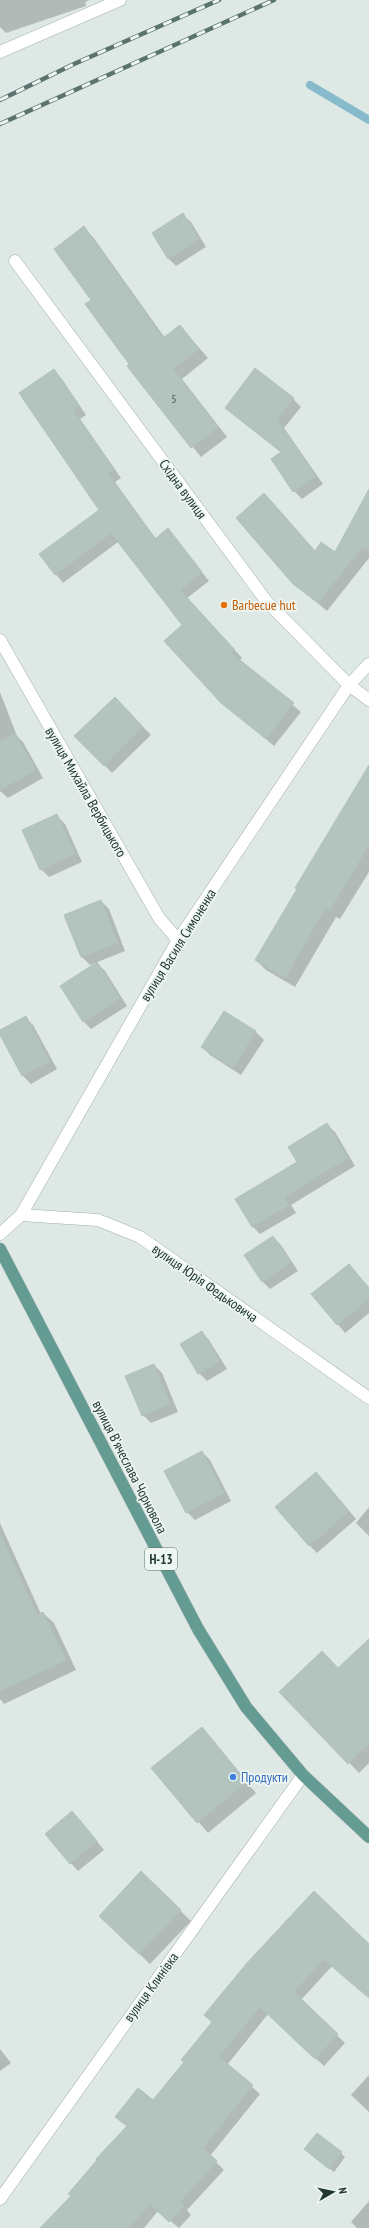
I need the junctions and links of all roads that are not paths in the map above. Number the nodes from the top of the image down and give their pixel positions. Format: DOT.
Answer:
graph roads {
  1 [pos="120,0"];
  2 [pos="0,52"];
  3 [pos="15,261"];
  4 [pos="0,640"];
  5 [pos="369,664"];
  6 [pos="349,685"];
  7 [pos="369,700"];
  8 [pos="178,940"];
  9 [pos="22,1215"];
  10 [pos="0,1234"];
  11 [pos="0,1249"];
  12 [pos="369,1398"];
  13 [pos="303,1775"];
  14 [pos="369,1837"];
  15 [pos="0,2199"];
  1 -- 2 [label="street"];
  3 -- 6 [label="street, Східна вулиця"];
  4 -- 8 [label="street, вулиця Михайла Вербицького"];
  5 -- 6 [label="street, вулиця Василя Симоненка"];
  6 -- 7 [label="street, Східна вулиця"];
  6 -- 8 [label="street, вулиця Василя Симоненка"];
  8 -- 9 [label="street, вулиця Василя Симоненка"];
  9 -- 10 [label="street, вулиця Василя Симоненка"];
  9 -- 12 [label="street, вулиця Юрія Федьковича"];
  11 -- 13 [label="main road, вулиця Вʼячеслава Чорновола / Н-13"];
  13 -- 14 [label="main road, вулиця Вʼячеслава Чорновола / Н-13"];
  13 -- 15 [label="street, вулиця Клинівка"];
}
